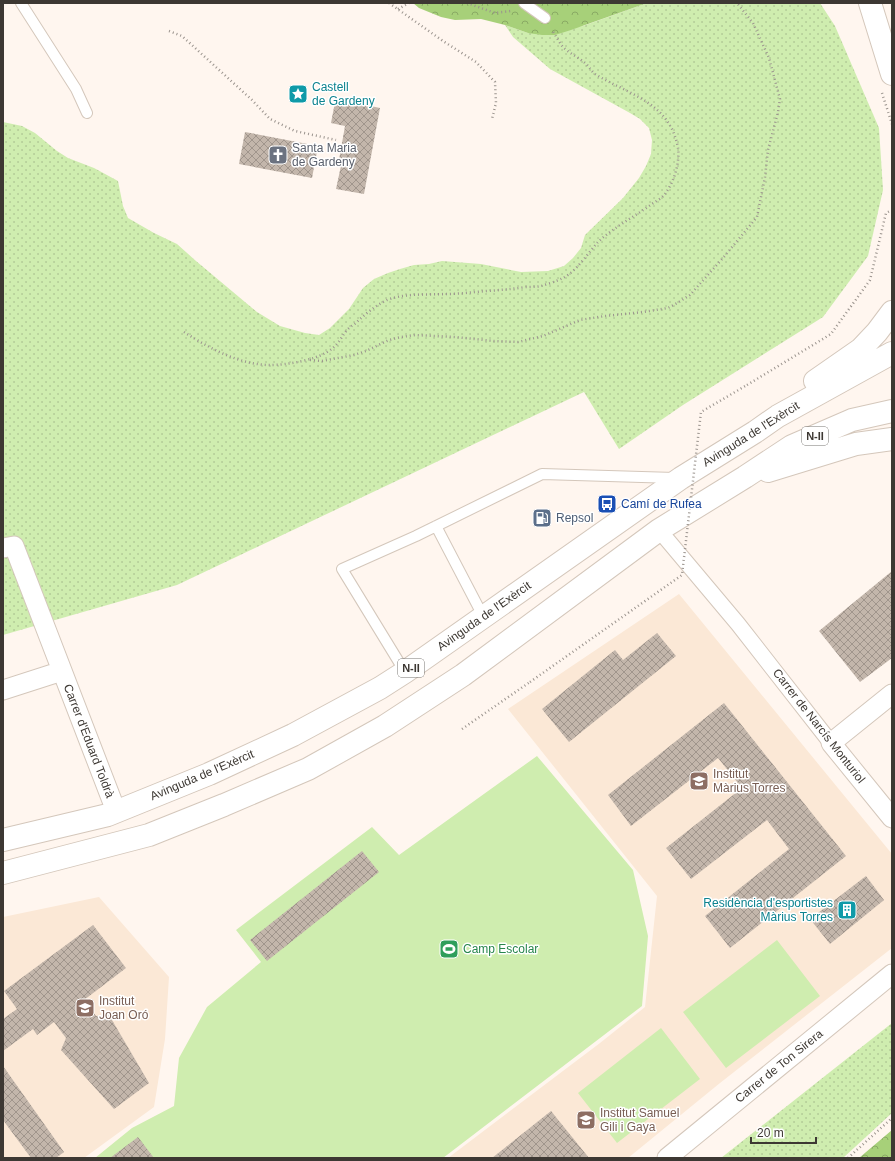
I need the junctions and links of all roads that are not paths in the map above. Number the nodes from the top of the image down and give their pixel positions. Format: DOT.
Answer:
graph roads {
  1 [pos="20,3"];
  2 [pos="870,3"];
  3 [pos="527,6"];
  4 [pos="545,18"];
  5 [pos="892,74"];
  6 [pos="87,113"];
  7 [pos="892,312"];
  8 [pos="892,353"];
  9 [pos="892,411"];
  10 [pos="778,416"];
  11 [pos="892,439"];
  12 [pos="745,477"];
  13 [pos="681,478"];
  14 [pos="436,526"];
  15 [pos="659,530"];
  16 [pos="3,548"];
  17 [pos="483,616"];
  18 [pos="62,671"];
  19 [pos="405,672"];
  20 [pos="3,690"];
  21 [pos="892,694"];
  22 [pos="831,742"];
  23 [pos="116,811"];
  24 [pos="892,818"];
  25 [pos="3,840"];
  26 [pos="3,873"];
  27 [pos="892,974"];
  28 [pos="667,1158"];
  1 -- 6 [label="lane"];
  2 -- 5 [label="main road"];
  3 -- 4 [label="lane"];
  7 -- 10 [label="main road, N-II"];
  8 -- 10 [label="main road, Avinguda de l'Exèrcit / N-II"];
  9 -- 12 [label="main road, N-II"];
  10 -- 13 [label="main road, Avinguda de l'Exèrcit / N-II"];
  11 -- 12 [label="main road, N-II"];
  12 -- 15 [label="main road, N-II"];
  13 -- 14 [label="lane"];
  13 -- 17 [label="main road, Avinguda de l'Exèrcit / N-II"];
  14 -- 17 [label="lane"];
  14 -- 19 [label="lane"];
  15 -- 22 [label="street, Carrer de Narcís Monturiol"];
  15 -- 26 [label="main road, N-II"];
  16 -- 18 [label="street, Carrer d'Eduard Toldrà"];
  17 -- 19 [label="main road, Avinguda de l'Exèrcit / N-II"];
  18 -- 20 [label="street, Carrer d'Eduard Toldrà"];
  18 -- 23 [label="street, Carrer d'Eduard Toldrà"];
  19 -- 23 [label="main road, Avinguda de l'Exèrcit / N-II"];
  21 -- 22 [label="street"];
  22 -- 24 [label="street, Carrer de Narcís Monturiol"];
  23 -- 25 [label="main road, Avinguda de l'Exèrcit / N-II"];
  27 -- 28 [label="street, Carrer de Ton Sirera"];
}
